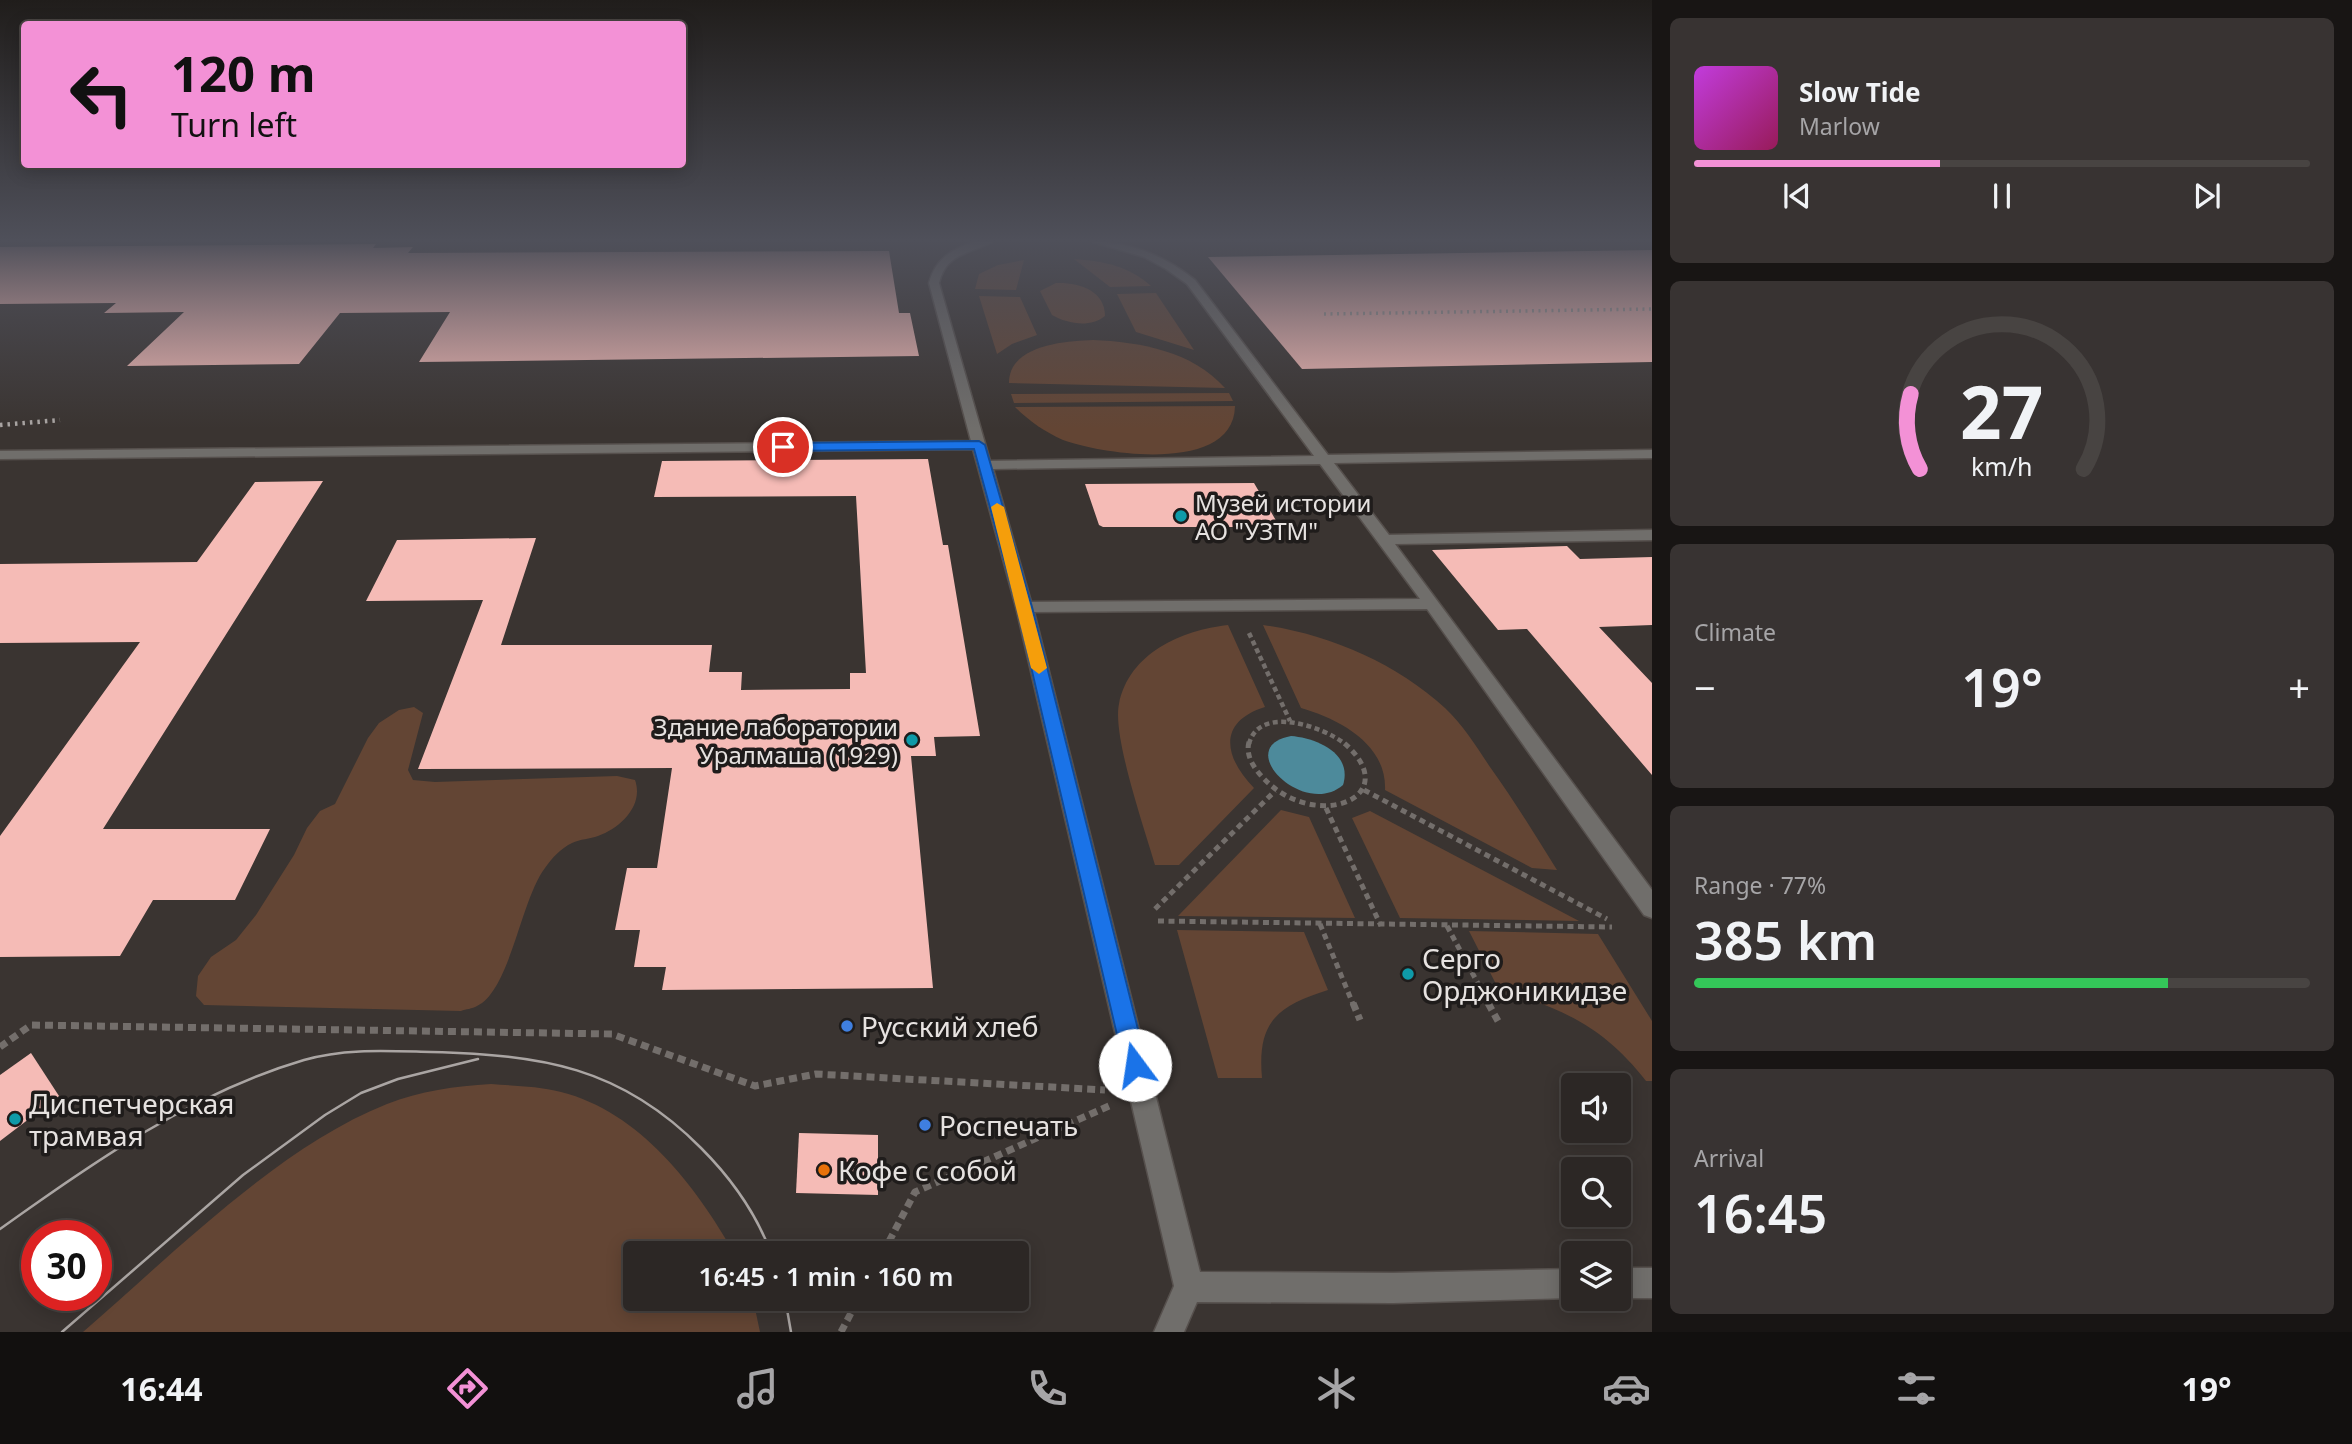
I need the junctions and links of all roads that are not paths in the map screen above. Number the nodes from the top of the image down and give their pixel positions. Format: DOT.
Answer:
graph roads {
  1 [pos="940,304"];
  2 [pos="1208,304"];
  3 [pos="979,445"];
  4 [pos="1652,454"];
  5 [pos="0,455"];
  6 [pos="1328,461"];
  7 [pos="985,465"];
  8 [pos="1652,535"];
  9 [pos="1386,540"];
  10 [pos="1433,604"];
  11 [pos="1024,607"];
  12 [pos="1652,908"];
  13 [pos="1631,1283"];
  14 [pos="1652,1283"];
  15 [pos="1561,1284"];
  16 [pos="1189,1287"];
  17 [pos="1169,1332"];
  1 -- 3 [label="street"];
  2 -- 6 [label="street"];
  3 -- 5 [label="street"];
  3 -- 7 [label="street"];
  4 -- 6 [label="street"];
  6 -- 7 [label="street"];
  6 -- 9 [label="street"];
  7 -- 11 [label="street"];
  8 -- 9 [label="street"];
  9 -- 10 [label="street"];
  10 -- 11 [label="street"];
  10 -- 12 [label="street"];
  11 -- 16 [label="street"];
  13 -- 14 [label="street"];
  15 -- 16 [label="street"];
  16 -- 17 [label="street"];
}
